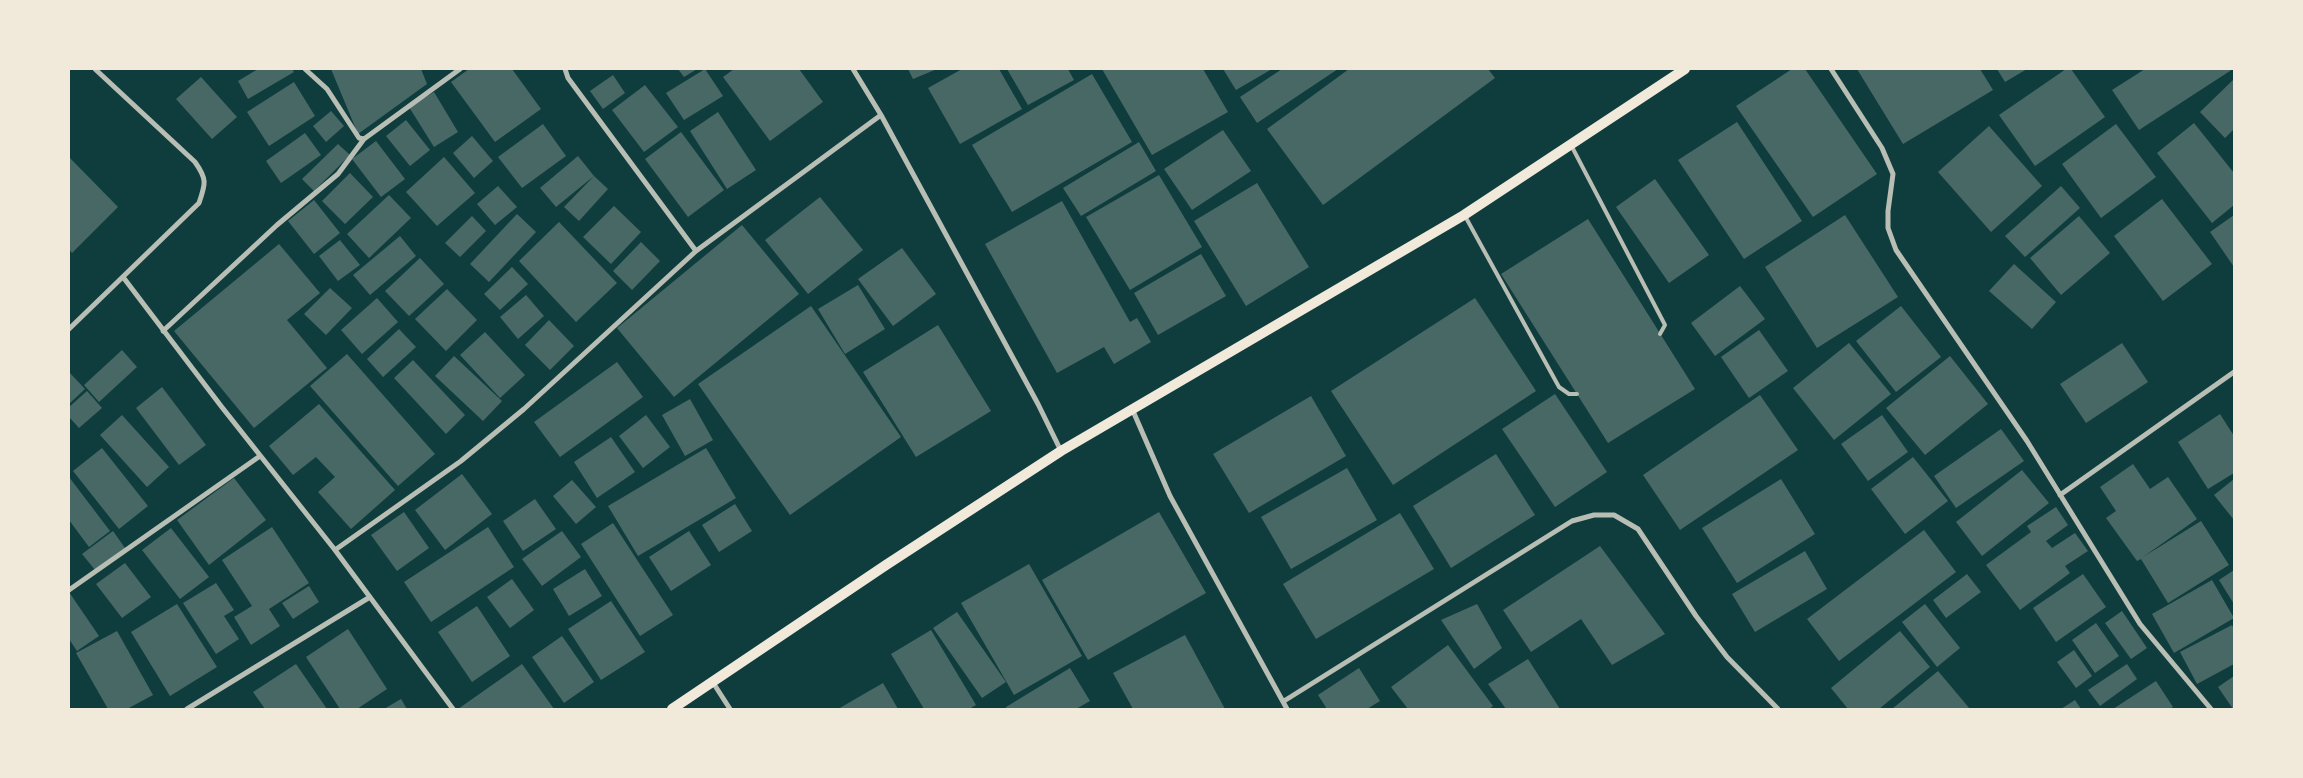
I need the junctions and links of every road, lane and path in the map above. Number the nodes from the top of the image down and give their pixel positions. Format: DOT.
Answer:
graph roads {
  1 [pos="95,69"];
  2 [pos="305,69"];
  3 [pos="460,69"];
  4 [pos="565,69"];
  5 [pos="853,69"];
  6 [pos="1685,69"];
  7 [pos="1831,69"];
  8 [pos="881,115"];
  9 [pos="364,139"];
  10 [pos="1571,146"];
  11 [pos="1464,215"];
  12 [pos="696,251"];
  13 [pos="123,277"];
  14 [pos="69,329"];
  15 [pos="164,331"];
  16 [pos="1660,334"];
  17 [pos="2234,372"];
  18 [pos="1577,394"];
  19 [pos="1133,411"];
  20 [pos="1061,451"];
  21 [pos="260,456"];
  22 [pos="2060,495"];
  23 [pos="335,550"];
  24 [pos="69,590"];
  25 [pos="370,597"];
  26 [pos="712,681"];
  27 [pos="1284,701"];
  28 [pos="187,709"];
  29 [pos="453,709"];
  30 [pos="672,709"];
  31 [pos="730,709"];
  32 [pos="1287,709"];
  33 [pos="1778,709"];
  34 [pos="2211,709"];
  1 -- 13 [label="street"];
  2 -- 9 [label="street"];
  3 -- 9 [label="street"];
  4 -- 12 [label="street"];
  5 -- 8 [label="street"];
  6 -- 10 [label="main road"];
  7 -- 22 [label="street"];
  8 -- 12 [label="street"];
  8 -- 20 [label="street"];
  9 -- 15 [label="street"];
  10 -- 11 [label="main road"];
  10 -- 16 [label="lane"];
  11 -- 18 [label="lane"];
  11 -- 19 [label="main road"];
  12 -- 23 [label="street"];
  13 -- 14 [label="street"];
  13 -- 15 [label="street"];
  15 -- 21 [label="street"];
  17 -- 22 [label="street"];
  19 -- 20 [label="main road"];
  19 -- 27 [label="street"];
  20 -- 26 [label="main road"];
  21 -- 23 [label="street"];
  21 -- 24 [label="street"];
  22 -- 34 [label="street"];
  23 -- 25 [label="street"];
  25 -- 28 [label="street"];
  25 -- 29 [label="street"];
  26 -- 30 [label="main road"];
  26 -- 31 [label="street"];
  27 -- 32 [label="street"];
  27 -- 33 [label="street"];
}
